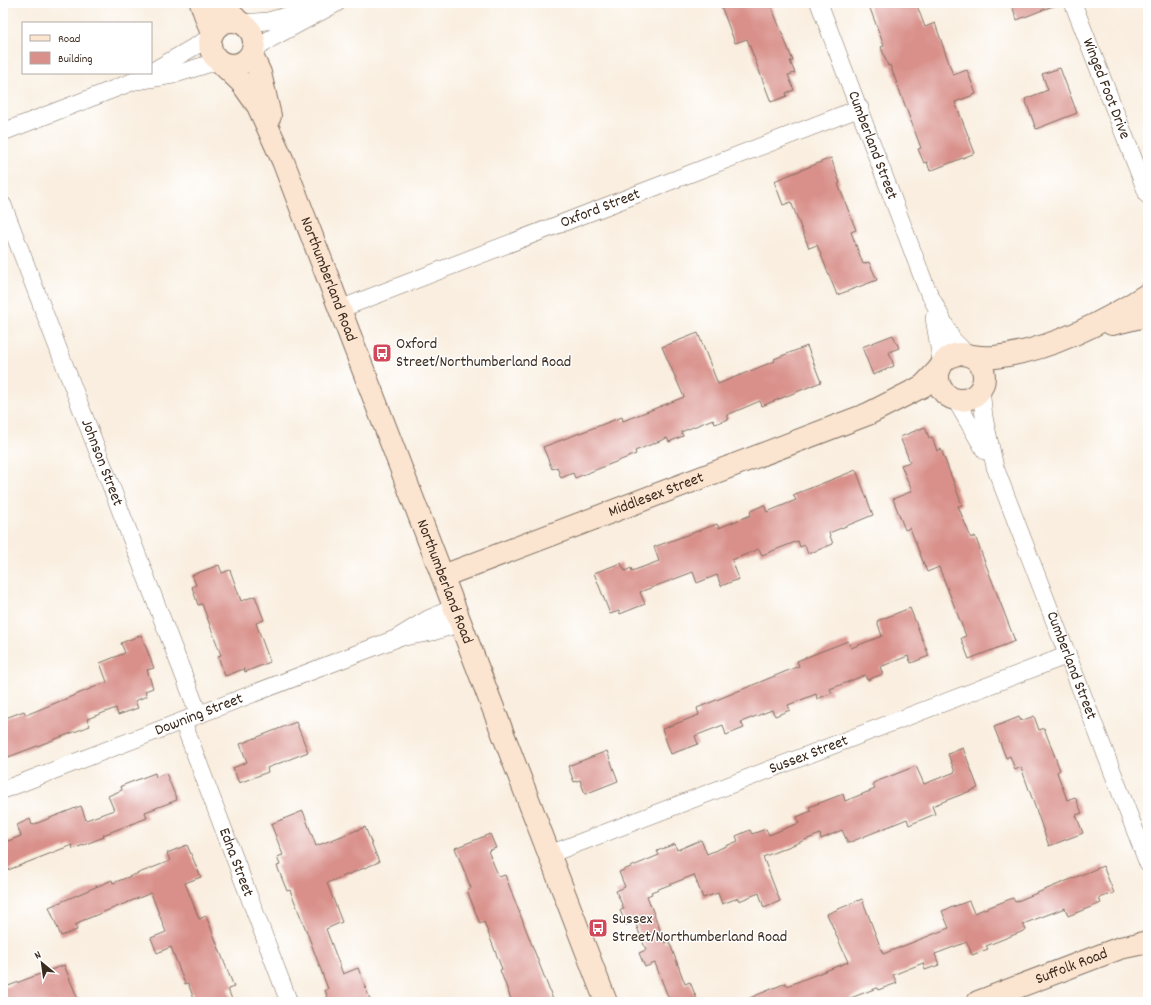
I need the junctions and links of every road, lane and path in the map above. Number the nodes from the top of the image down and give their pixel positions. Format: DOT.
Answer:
graph roads {
  1 [pos="201,3"];
  2 [pos="221,3"];
  3 [pos="818,3"];
  4 [pos="1073,3"];
  5 [pos="333,4"];
  6 [pos="240,22"];
  7 [pos="211,35"];
  8 [pos="252,53"];
  9 [pos="220,62"];
  10 [pos="152,71"];
  11 [pos="146,74"];
  12 [pos="132,82"];
  13 [pos="860,108"];
  14 [pos="3,132"];
  15 [pos="283,161"];
  16 [pos="1148,196"];
  17 [pos="4,204"];
  18 [pos="926,287"];
  19 [pos="1148,294"];
  20 [pos="340,309"];
  21 [pos="1148,315"];
  22 [pos="1091,328"];
  23 [pos="1048,344"];
  24 [pos="969,356"];
  25 [pos="941,367"];
  26 [pos="983,385"];
  27 [pos="952,398"];
  28 [pos="868,414"];
  29 [pos="995,467"];
  30 [pos="443,576"];
  31 [pos="458,615"];
  32 [pos="1068,655"];
  33 [pos="199,716"];
  34 [pos="183,722"];
  35 [pos="3,790"];
  36 [pos="550,854"];
  37 [pos="1148,864"];
  38 [pos="1148,930"];
  39 [pos="1148,942"];
  40 [pos="1120,948"];
  41 [pos="289,1002"];
  42 [pos="606,1002"];
  43 [pos="978,1002"];
  1 -- 7 [label="street"];
  2 -- 6 [label="street"];
  3 -- 13 [label="street, Cumberland Street"];
  4 -- 16 [label="street, Winged Foot Drive"];
  5 -- 6 [label="street"];
  5 -- 8 [label="street"];
  6 -- 7 [label="street"];
  6 -- 8 [label="street"];
  7 -- 9 [label="street"];
  7 -- 10 [label="street"];
  8 -- 9 [label="street"];
  8 -- 15 [label="street, Northumberland Road"];
  9 -- 12 [label="street"];
  9 -- 15 [label="street, Northumberland Road"];
  11 -- 12 [label="street"];
  12 -- 14 [label="street"];
  13 -- 18 [label="street, Cumberland Street"];
  13 -- 20 [label="street, Oxford Street"];
  15 -- 20 [label="street, Northumberland Road"];
  17 -- 33 [label="street, Johnson Street"];
  18 -- 24 [label="street, Cumberland Street"];
  18 -- 25 [label="street, Cumberland Street"];
  19 -- 22 [label="street"];
  20 -- 30 [label="street, Northumberland Road"];
  21 -- 22 [label="street"];
  22 -- 23 [label="street"];
  23 -- 24 [label="street"];
  23 -- 26 [label="street"];
  24 -- 25 [label="street"];
  24 -- 26 [label="street"];
  25 -- 27 [label="street"];
  25 -- 28 [label="street, Middlesex Street"];
  26 -- 27 [label="street"];
  26 -- 29 [label="street, Cumberland Street"];
  27 -- 28 [label="street, Middlesex Street"];
  27 -- 29 [label="street, Cumberland Street"];
  28 -- 30 [label="street, Middlesex Street"];
  29 -- 32 [label="street, Cumberland Street"];
  30 -- 31 [label="street, Northumberland Road"];
  31 -- 33 [label="street, Downing Street"];
  31 -- 36 [label="street, Northumberland Road"];
  32 -- 36 [label="street, Sussex Street"];
  32 -- 37 [label="street, Cumberland Street"];
  33 -- 34 [label="street, Downing Street"];
  34 -- 35 [label="street, Downing Street"];
  34 -- 41 [label="street, Edna Street"];
  36 -- 42 [label="street, Northumberland Road"];
  38 -- 40 [label="street, Suffolk Road"];
  39 -- 40 [label="street, Suffolk Road"];
  40 -- 43 [label="street, Suffolk Road"];
}
